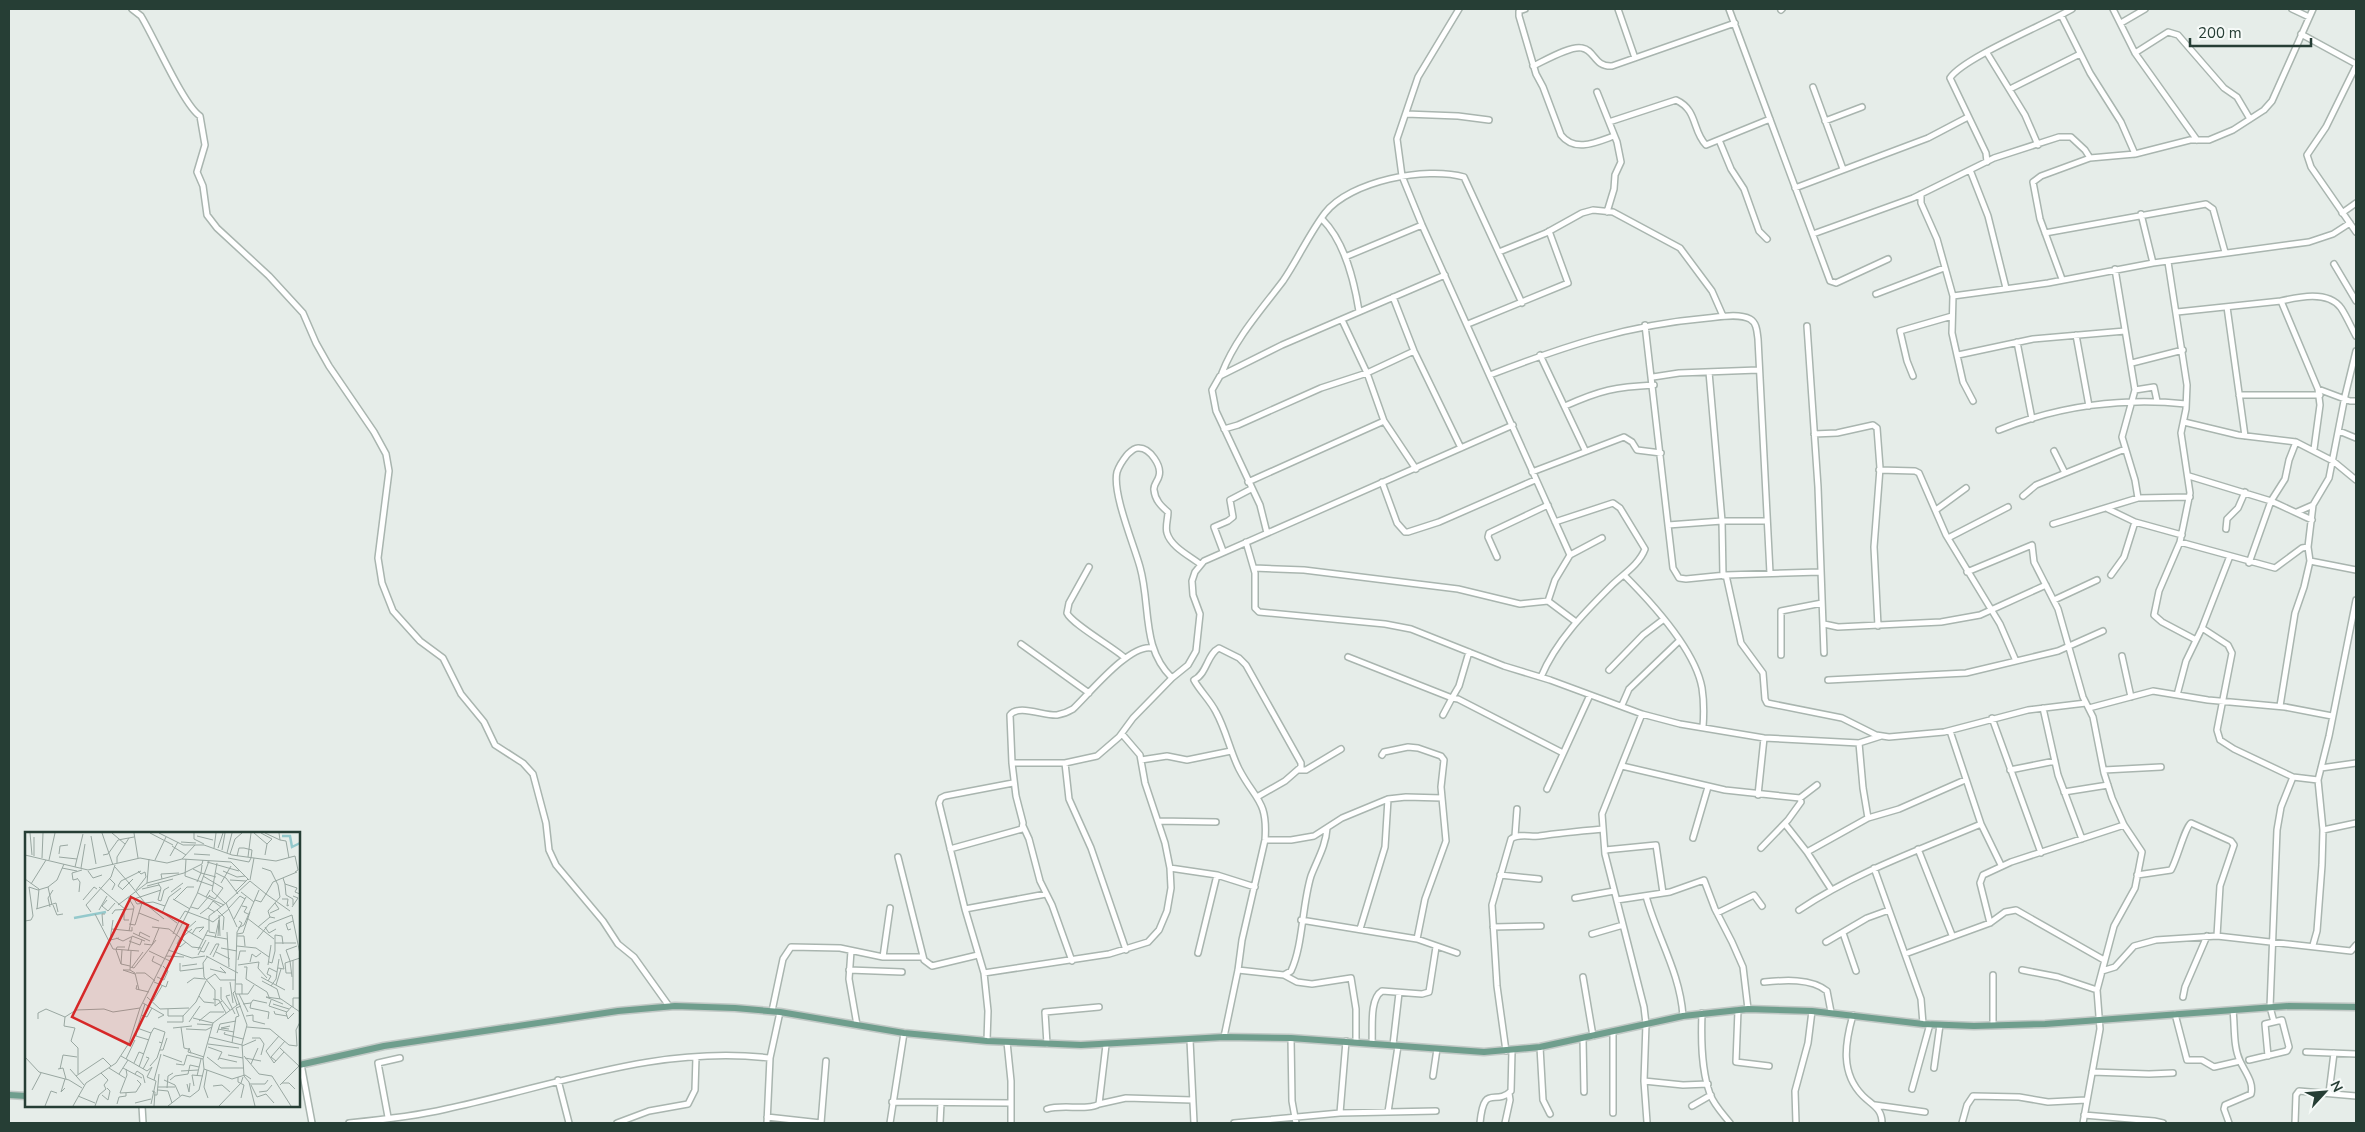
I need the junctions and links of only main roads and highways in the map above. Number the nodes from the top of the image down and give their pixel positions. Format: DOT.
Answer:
graph roads {
  1 [pos="2356,1006"];
  2 [pos="300,1065"];
  3 [pos="9,1095"];
  4 [pos="25,1096"];
  1 -- 2 [label="main road"];
  3 -- 4 [label="main road"];
}
